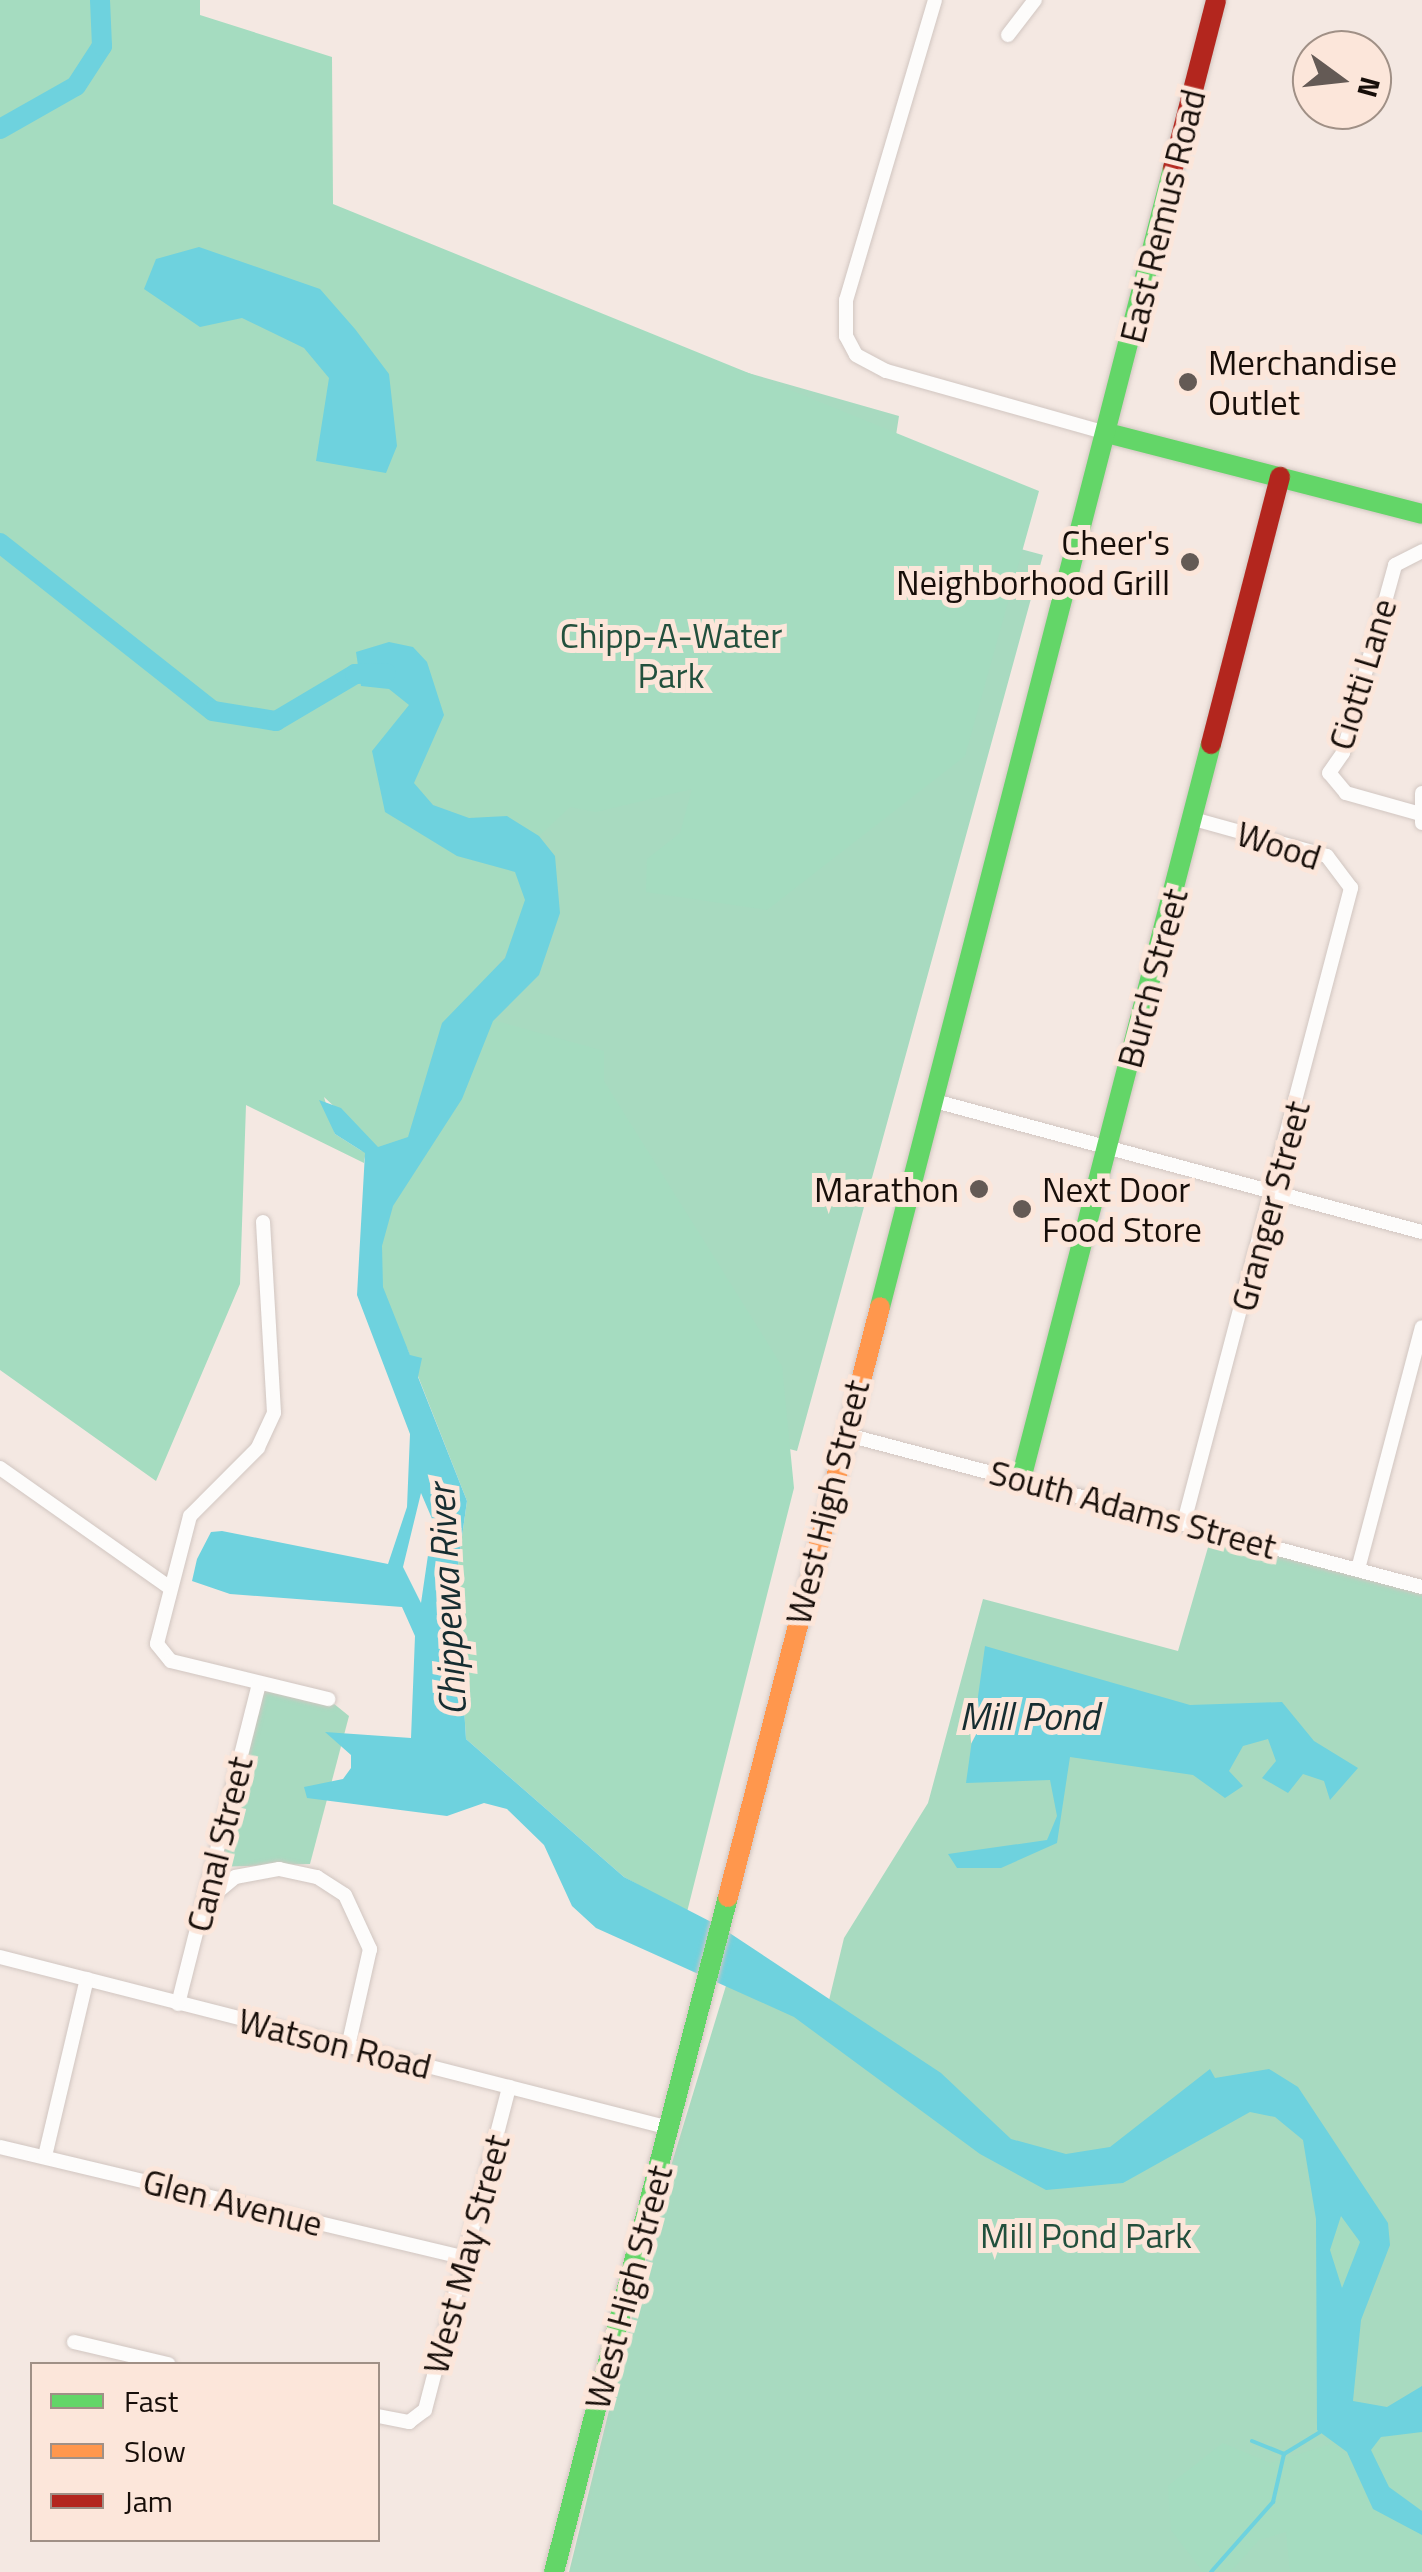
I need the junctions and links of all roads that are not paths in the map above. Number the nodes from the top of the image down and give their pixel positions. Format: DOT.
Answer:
graph roads {
  1 [pos="934,0"];
  2 [pos="1035,0"];
  3 [pos="1216,0"];
  4 [pos="1008,35"];
  5 [pos="1107,433"];
  6 [pos="1280,477"];
  7 [pos="1422,514"];
  8 [pos="1422,551"];
  9 [pos="1422,793"];
  10 [pos="1194,818"];
  11 [pos="1420,818"];
  12 [pos="1350,888"];
  13 [pos="931,1100"];
  14 [pos="1107,1151"];
  15 [pos="1274,1192"];
  16 [pos="263,1222"];
  17 [pos="1422,1232"];
  18 [pos="1422,1328"];
  19 [pos="844,1434"];
  20 [pos="0,1468"];
  21 [pos="1020,1479"];
  22 [pos="1184,1522"];
  23 [pos="1358,1570"];
  24 [pos="169,1587"];
  25 [pos="1422,1587"];
  26 [pos="259,1684"];
  27 [pos="328,1699"];
  28 [pos="204,1909"];
  29 [pos="0,1957"];
  30 [pos="87,1979"];
  31 [pos="178,2004"];
  32 [pos="348,2047"];
  33 [pos="509,2087"];
  34 [pos="670,2128"];
  35 [pos="0,2147"];
  36 [pos="45,2156"];
  37 [pos="465,2258"];
  38 [pos="74,2342"];
  39 [pos="159,2362"];
  40 [pos="380,2416"];
  41 [pos="554,2572"];
  1 -- 5 [label="street"];
  2 -- 4 [label="street"];
  3 -- 5 [label="main road, East Remus Road"];
  5 -- 6 [label="main road"];
  5 -- 13 [label="main road, West High Street"];
  6 -- 7 [label="main road"];
  6 -- 10 [label="main road, Burch Street"];
  8 -- 11 [label="street, Ciotti Lane"];
  9 -- 11 [label="street"];
  10 -- 12 [label="street, Wood"];
  10 -- 14 [label="main road, Burch Street"];
  12 -- 15 [label="street, Granger Street"];
  13 -- 14 [label="street"];
  13 -- 19 [label="main road, West High Street"];
  14 -- 15 [label="street"];
  14 -- 21 [label="main road, Burch Street"];
  15 -- 17 [label="street"];
  15 -- 22 [label="street, Granger Street"];
  16 -- 24 [label="street"];
  18 -- 23 [label="street"];
  19 -- 21 [label="street, South Adams Street"];
  19 -- 34 [label="main road, West High Street"];
  20 -- 24 [label="street"];
  21 -- 22 [label="street, South Adams Street"];
  22 -- 23 [label="street, South Adams Street"];
  23 -- 25 [label="street, South Adams Street"];
  24 -- 26 [label="street"];
  26 -- 27 [label="street"];
  26 -- 28 [label="street, Canal Street"];
  28 -- 31 [label="street, Canal Street"];
  28 -- 32 [label="street"];
  29 -- 30 [label="street, Watson Road"];
  30 -- 31 [label="street, Watson Road"];
  30 -- 36 [label="street"];
  31 -- 32 [label="street, Watson Road"];
  32 -- 33 [label="street, Watson Road"];
  33 -- 34 [label="street, Watson Road"];
  33 -- 37 [label="street, West May Street"];
  34 -- 41 [label="main road, West High Street"];
  35 -- 36 [label="street, Glen Avenue"];
  36 -- 37 [label="street, Glen Avenue"];
  37 -- 40 [label="street, West May Street"];
  38 -- 39 [label="street"];
}
